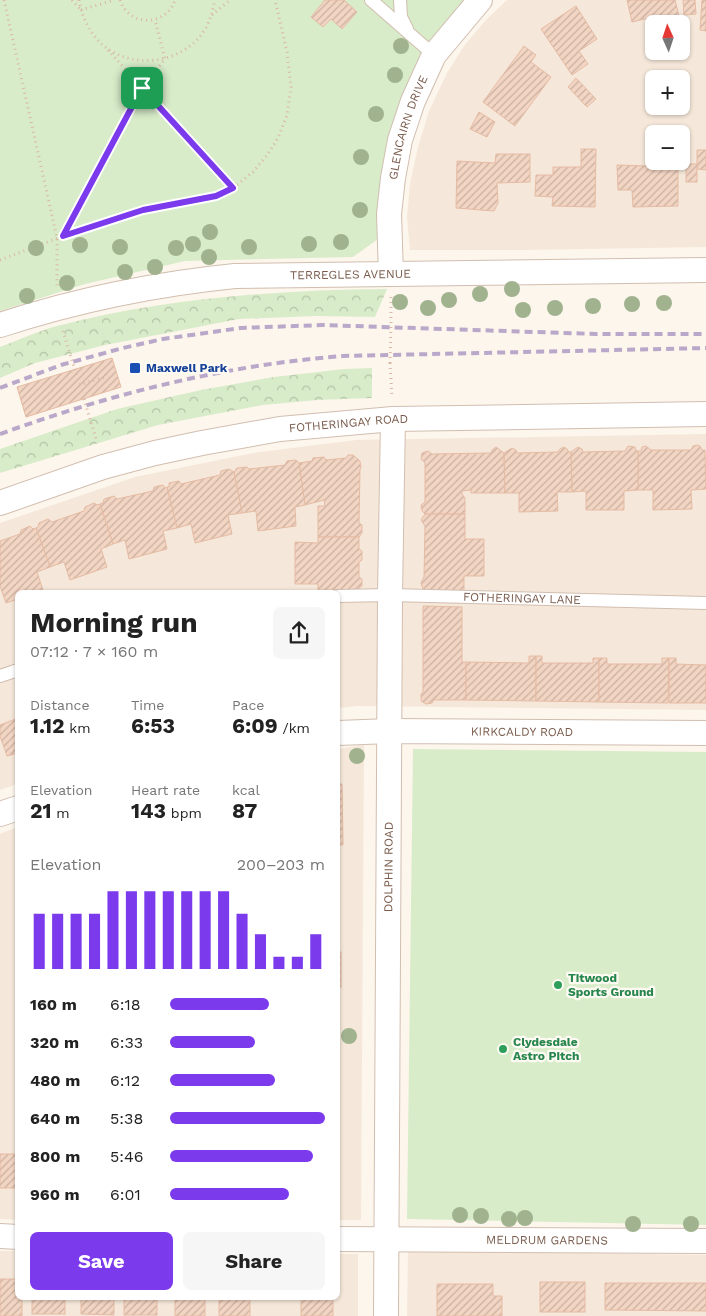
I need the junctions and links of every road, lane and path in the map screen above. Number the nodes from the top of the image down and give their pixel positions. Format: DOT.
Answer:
graph roads {
  1 [pos="4,0"];
  2 [pos="72,0"];
  3 [pos="79,0"];
  4 [pos="114,0"];
  5 [pos="120,0"];
  6 [pos="175,0"];
  7 [pos="215,0"];
  8 [pos="230,0"];
  9 [pos="275,0"];
  10 [pos="371,0"];
  11 [pos="400,0"];
  12 [pos="480,0"];
  13 [pos="81,10"];
  14 [pos="212,16"];
  15 [pos="155,20"];
  16 [pos="411,35"];
  17 [pos="104,46"];
  18 [pos="434,55"];
  19 [pos="165,58"];
  20 [pos="142,88"];
  21 [pos="233,188"];
  22 [pos="63,236"];
  23 [pos="56,238"];
  24 [pos="0,260"];
  25 [pos="706,270"];
  26 [pos="391,274"];
  27 [pos="57,307"];
  28 [pos="0,326"];
  29 [pos="108,376"];
  30 [pos="77,378"];
  31 [pos="79,385"];
  32 [pos="84,399"];
  33 [pos="706,414"];
  34 [pos="393,419"];
  35 [pos="97,442"];
  36 [pos="0,502"];
  37 [pos="390,595"];
  38 [pos="340,596"];
  39 [pos="706,603"];
  40 [pos="15,671"];
  41 [pos="0,676"];
  42 [pos="390,732"];
  43 [pos="340,733"];
  44 [pos="706,733"];
  45 [pos="15,809"];
  46 [pos="0,814"];
  47 [pos="0,1236"];
  48 [pos="15,1237"];
  49 [pos="340,1239"];
  50 [pos="388,1240"];
  51 [pos="706,1242"];
  52 [pos="386,1316"];
  1 -- 23 [label="path"];
  2 -- 13 [label="path"];
  3 -- 13 [label="path"];
  4 -- 13 [label="path"];
  5 -- 15 [label="path"];
  6 -- 15 [label="path"];
  7 -- 14 [label="path"];
  8 -- 14 [label="path"];
  9 -- 21 [label="path"];
  10 -- 16 [label="lane"];
  11 -- 16 [label="lane"];
  12 -- 18 [label="street, GLENCAIRN DRIVE"];
  13 -- 17 [label="path"];
  14 -- 19 [label="path"];
  15 -- 19 [label="path"];
  16 -- 18 [label="lane"];
  17 -- 19 [label="path"];
  17 -- 20 [label="path"];
  18 -- 26 [label="street, GLENCAIRN DRIVE"];
  19 -- 20 [label="path"];
  20 -- 21 [label="path"];
  20 -- 22 [label="path"];
  21 -- 22 [label="path"];
  22 -- 23 [label="path"];
  23 -- 24 [label="path"];
  23 -- 27 [label="path"];
  25 -- 26 [label="street, TERREGLES AVENUE"];
  26 -- 27 [label="street, TERREGLES AVENUE"];
  26 -- 34 [label="path, bridge"];
  27 -- 28 [label="street, TERREGLES AVENUE"];
  27 -- 30 [label="path, bridge"];
  29 -- 31 [label="path"];
  32 -- 35 [label="path, bridge"];
  33 -- 34 [label="street, FOTHERINGAY ROAD"];
  34 -- 36 [label="street, FOTHERINGAY ROAD"];
  34 -- 37 [label="street, DOLPHIN ROAD"];
  37 -- 38 [label="lane, FOTHERINGAY LANE"];
  37 -- 39 [label="lane, FOTHERINGAY LANE"];
  37 -- 42 [label="street, DOLPHIN ROAD"];
  40 -- 41 [label="lane"];
  42 -- 43 [label="street, KIRKCALDY ROAD"];
  42 -- 44 [label="street, KIRKCALDY ROAD"];
  42 -- 50 [label="street, DOLPHIN ROAD"];
  45 -- 46 [label="street"];
  47 -- 48 [label="street"];
  49 -- 50 [label="street, MELDRUM GARDENS"];
  50 -- 51 [label="street, MELDRUM GARDENS"];
  50 -- 52 [label="street, DOLPHIN ROAD"];
}
